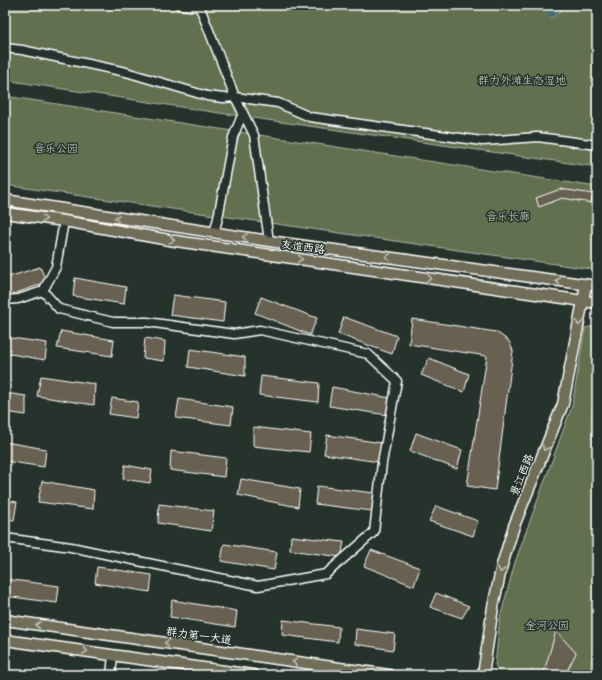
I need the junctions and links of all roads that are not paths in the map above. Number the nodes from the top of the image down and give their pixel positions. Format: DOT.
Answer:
graph roads {
  1 [pos="180,5"];
  2 [pos="199,6"];
  3 [pos="5,48"];
  4 [pos="235,97"];
  5 [pos="243,113"];
  6 [pos="597,145"];
  7 [pos="5,200"];
  8 [pos="5,213"];
  9 [pos="64,222"];
  10 [pos="214,233"];
  11 [pos="269,241"];
  12 [pos="586,285"];
  13 [pos="597,286"];
  14 [pos="43,291"];
  15 [pos="5,300"];
  16 [pos="584,301"];
  17 [pos="597,303"];
  18 [pos="5,538"];
  19 [pos="5,620"];
  20 [pos="5,640"];
  21 [pos="114,655"];
  22 [pos="111,675"];
  23 [pos="253,675"];
  24 [pos="389,675"];
  25 [pos="483,675"];
  1 -- 2 [label="street"];
  2 -- 4 [label="street"];
  3 -- 4 [label="street"];
  4 -- 5 [label="street"];
  4 -- 6 [label="street"];
  5 -- 10 [label="street"];
  5 -- 11 [label="street"];
  10 -- 7 [label="main road, 友谊西路, one-way"];
  8 -- 9 [label="main road, 友谊西路, one-way"];
  9 -- 14 [label="street"];
  9 -- 16 [label="main road, 友谊西路, one-way"];
  11 -- 10 [label="main road, 友谊西路, one-way"];
  12 -- 11 [label="main road, 友谊西路, one-way"];
  12 -- 13 [label="main road, 友谊西路"];
  12 -- 16 [label="main road, 景江西路"];
  14 -- 15 [label="street"];
  14 -- 18 [label="street"];
  16 -- 17 [label="main road, 友谊西路"];
  16 -- 25 [label="main road, 景江西路, one-way"];
  24 -- 19 [label="main road, 群力第一大道, one-way"];
  20 -- 21 [label="main road, one-way"];
  21 -- 22 [label="street"];
  21 -- 23 [label="main road"];
}
